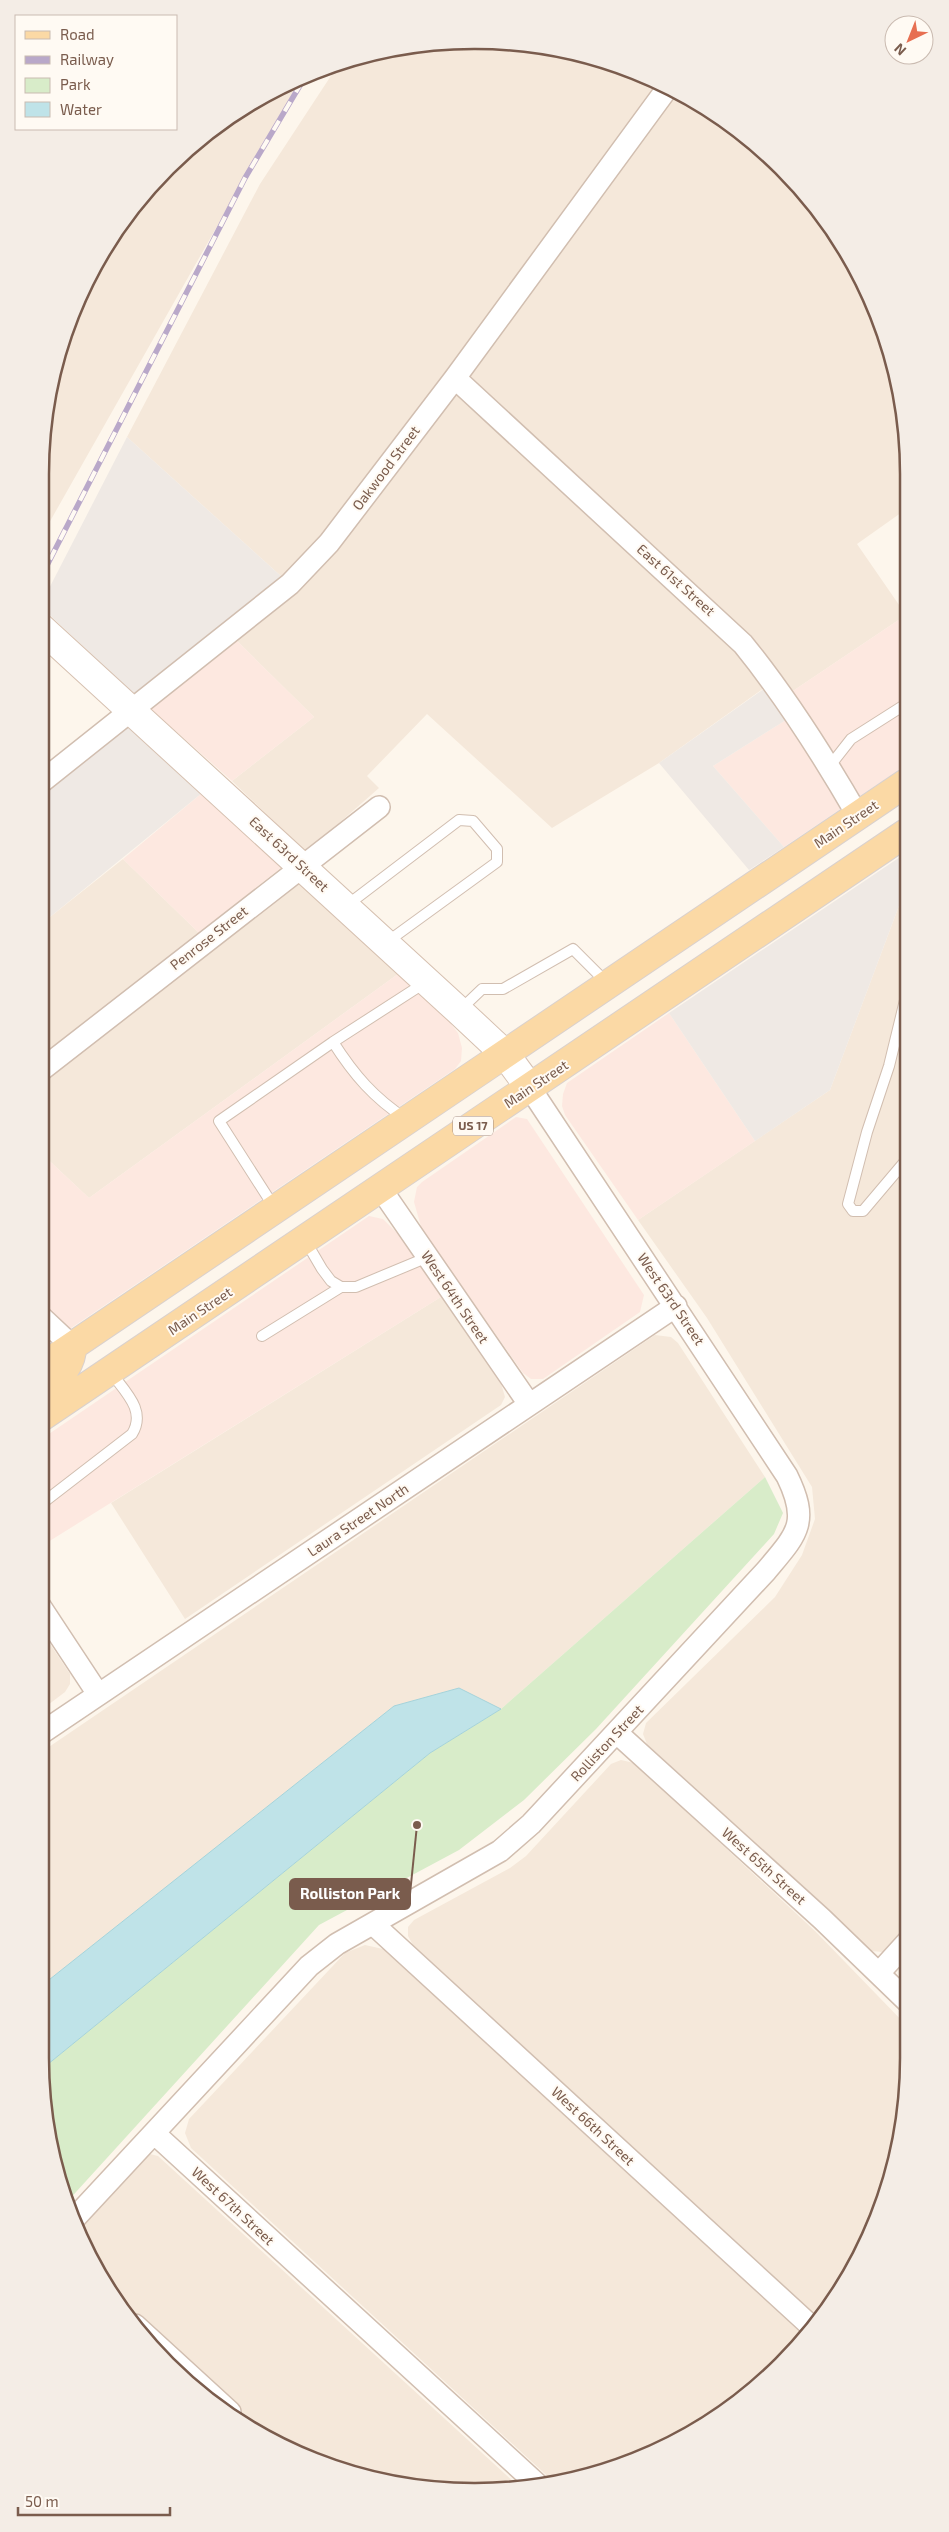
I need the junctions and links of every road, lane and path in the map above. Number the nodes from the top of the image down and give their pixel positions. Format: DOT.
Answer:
graph roads {
  1 [pos="664,93"];
  2 [pos="455,378"];
  3 [pos="49,635"];
  4 [pos="900,708"];
  5 [pos="133,710"];
  6 [pos="829,767"];
  7 [pos="49,776"];
  8 [pos="900,787"];
  9 [pos="379,807"];
  10 [pos="858,816"];
  11 [pos="900,837"];
  12 [pos="301,866"];
  13 [pos="346,907"];
  14 [pos="385,943"];
  15 [pos="427,981"];
  16 [pos="608,983"];
  17 [pos="459,1011"];
  18 [pos="900,1018"];
  19 [pos="334,1042"];
  20 [pos="505,1054"];
  21 [pos="49,1064"];
  22 [pos="530,1088"];
  23 [pos="407,1120"];
  24 [pos="900,1167"];
  25 [pos="381,1189"];
  26 [pos="275,1208"];
  27 [pos="305,1240"];
  28 [pos="428,1257"];
  29 [pos="341,1288"];
  30 [pos="676,1306"];
  31 [pos="49,1324"];
  32 [pos="262,1336"];
  33 [pos="72,1346"];
  34 [pos="49,1362"];
  35 [pos="110,1371"];
  36 [pos="49,1384"];
  37 [pos="530,1404"];
  38 [pos="49,1412"];
  39 [pos="49,1498"];
  40 [pos="801,1516"];
  41 [pos="49,1620"];
  42 [pos="98,1694"];
  43 [pos="49,1728"];
  44 [pos="616,1733"];
  45 [pos="373,1924"];
  46 [pos="900,1950"];
  47 [pos="880,1973"];
  48 [pos="900,1994"];
  49 [pos="155,2134"];
  50 [pos="79,2214"];
  51 [pos="807,2323"];
  52 [pos="532,2480"];
  1 -- 2 [label="street, Oakwood Street"];
  2 -- 5 [label="street, Oakwood Street"];
  2 -- 6 [label="street, East 61st Street"];
  3 -- 5 [label="street, East 63rd Street"];
  4 -- 6 [label="lane"];
  5 -- 7 [label="street, Oakwood Street"];
  5 -- 12 [label="street, East 63rd Street"];
  6 -- 10 [label="street, East 61st Street"];
  8 -- 10 [label="main road, Main Street"];
  9 -- 12 [label="street, Penrose Street"];
  10 -- 16 [label="main road, Main Street"];
  11 -- 22 [label="main road, Main Street / US 17"];
  12 -- 13 [label="street, East 63rd Street"];
  12 -- 21 [label="street, Penrose Street"];
  13 -- 14 [label="street, East 63rd Street"];
  13 -- 14 [label="lane"];
  14 -- 15 [label="street, East 63rd Street"];
  15 -- 17 [label="street, East 63rd Street"];
  15 -- 19 [label="lane"];
  16 -- 17 [label="lane"];
  16 -- 20 [label="main road, Main Street"];
  17 -- 20 [label="street, East 63rd Street"];
  18 -- 24 [label="lane"];
  19 -- 23 [label="lane"];
  19 -- 26 [label="lane"];
  20 -- 22 [label="street, East 63rd Street"];
  20 -- 23 [label="main road, Main Street"];
  22 -- 25 [label="main road, Main Street / US 17"];
  22 -- 30 [label="street, West 63rd Street"];
  23 -- 26 [label="main road, Main Street"];
  25 -- 27 [label="main road, Main Street / US 17"];
  25 -- 28 [label="street, West 64th Street"];
  26 -- 33 [label="main road, Main Street"];
  27 -- 29 [label="lane"];
  27 -- 35 [label="main road, Main Street / US 17"];
  28 -- 29 [label="lane"];
  28 -- 37 [label="street, West 64th Street"];
  29 -- 32 [label="lane"];
  30 -- 37 [label="street, Laura Street North"];
  30 -- 40 [label="street, West 63rd Street"];
  31 -- 33 [label="street"];
  33 -- 34 [label="main road, Main Street"];
  33 -- 36 [label="main road"];
  35 -- 38 [label="main road, Main Street / US 17"];
  35 -- 39 [label="lane"];
  37 -- 42 [label="street, Laura Street North"];
  40 -- 44 [label="street, Rolliston Street"];
  41 -- 42 [label="street"];
  42 -- 43 [label="street, Laura Street North"];
  44 -- 45 [label="street, Rolliston Street"];
  44 -- 47 [label="street, West 65th Street"];
  45 -- 49 [label="street"];
  45 -- 51 [label="street, West 66th Street"];
  46 -- 47 [label="street"];
  47 -- 48 [label="street, West 65th Street"];
  49 -- 50 [label="street"];
  49 -- 52 [label="street, West 67th Street"];
}
